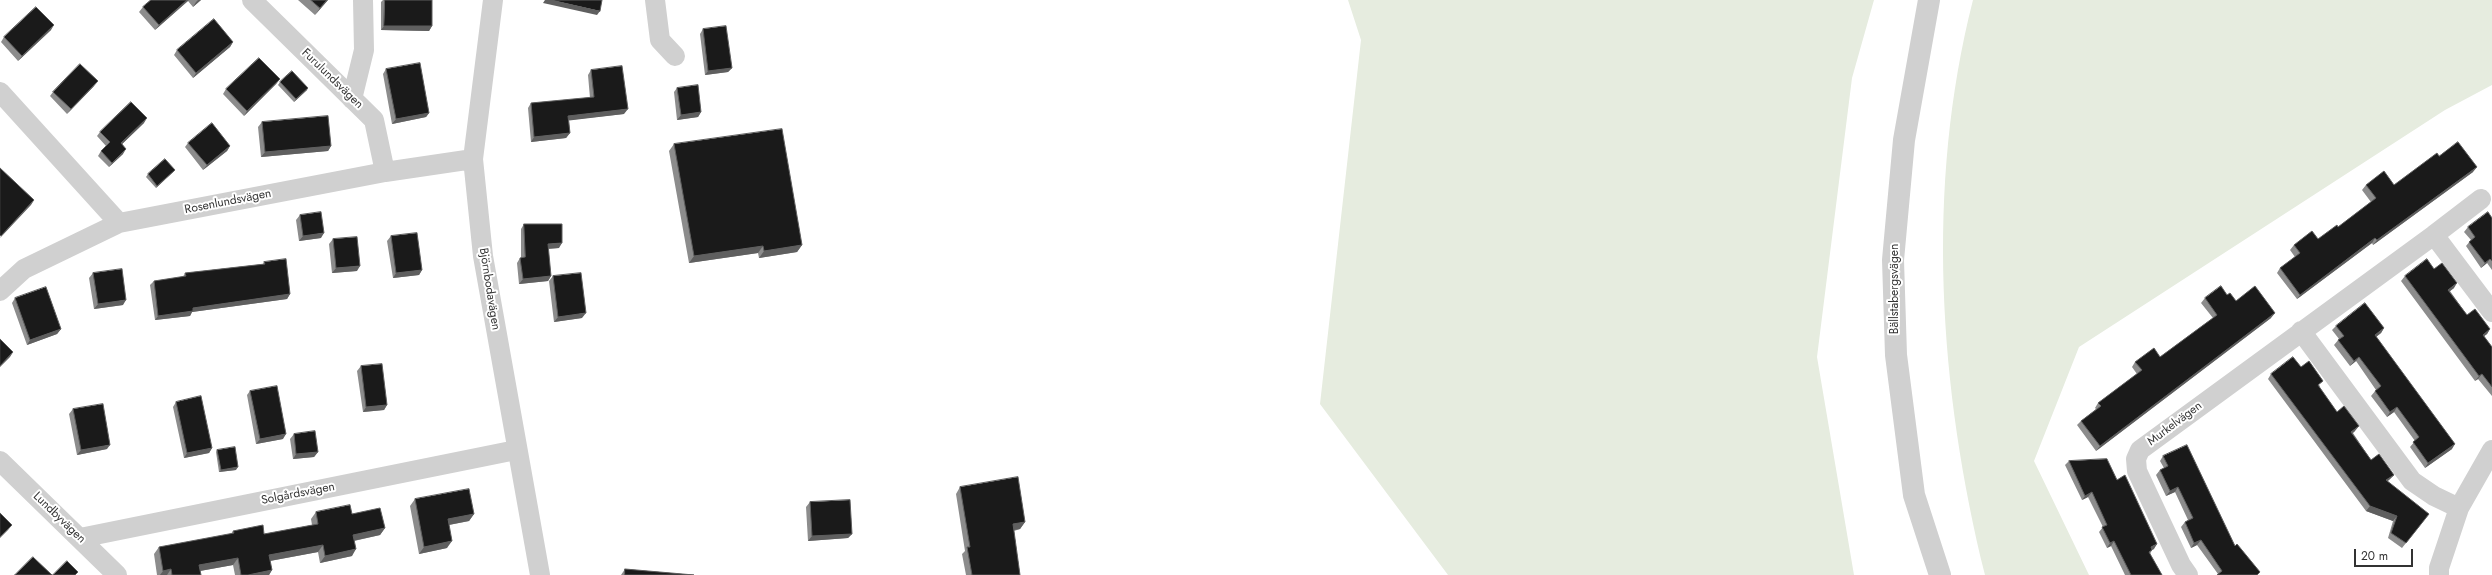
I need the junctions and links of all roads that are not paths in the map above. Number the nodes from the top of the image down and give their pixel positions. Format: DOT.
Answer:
graph roads {
  1 [pos="252,0"];
  2 [pos="363,0"];
  3 [pos="493,0"];
  4 [pos="655,0"];
  5 [pos="1929,0"];
  6 [pos="675,56"];
  7 [pos="0,92"];
  8 [pos="352,99"];
  9 [pos="473,159"];
  10 [pos="385,172"];
  11 [pos="2481,199"];
  12 [pos="119,222"];
  13 [pos="2434,235"];
  14 [pos="0,291"];
  15 [pos="2492,312"];
  16 [pos="2301,331"];
  17 [pos="516,450"];
  18 [pos="2492,450"];
  19 [pos="0,461"];
  20 [pos="2459,508"];
  21 [pos="80,538"];
  22 [pos="117,575"];
  23 [pos="540,575"];
  24 [pos="1940,575"];
  25 [pos="2188,575"];
  26 [pos="2439,575"];
  1 -- 8 [label="street, Furulundsvägen"];
  2 -- 8 [label="street"];
  3 -- 9 [label="street, Björnbodavägen"];
  4 -- 6 [label="street"];
  5 -- 24 [label="street, Bällstabergsvägen"];
  7 -- 12 [label="street"];
  8 -- 10 [label="street, Furulundsvägen"];
  9 -- 10 [label="street, Rosenlundsvägen"];
  9 -- 17 [label="street, Björnbodavägen"];
  10 -- 12 [label="street, Rosenlundsvägen"];
  11 -- 13 [label="street, Murkelvägen"];
  12 -- 14 [label="street, Rosenlundsvägen"];
  13 -- 15 [label="street"];
  13 -- 16 [label="street, Murkelvägen"];
  16 -- 20 [label="street"];
  16 -- 25 [label="street, Murkelvägen"];
  17 -- 21 [label="street, Solgårdsvägen"];
  17 -- 23 [label="street, Björnbodavägen"];
  18 -- 20 [label="street"];
  19 -- 21 [label="street, Lundbyvägen"];
  20 -- 26 [label="street"];
  21 -- 22 [label="street, Lundbyvägen"];
}
